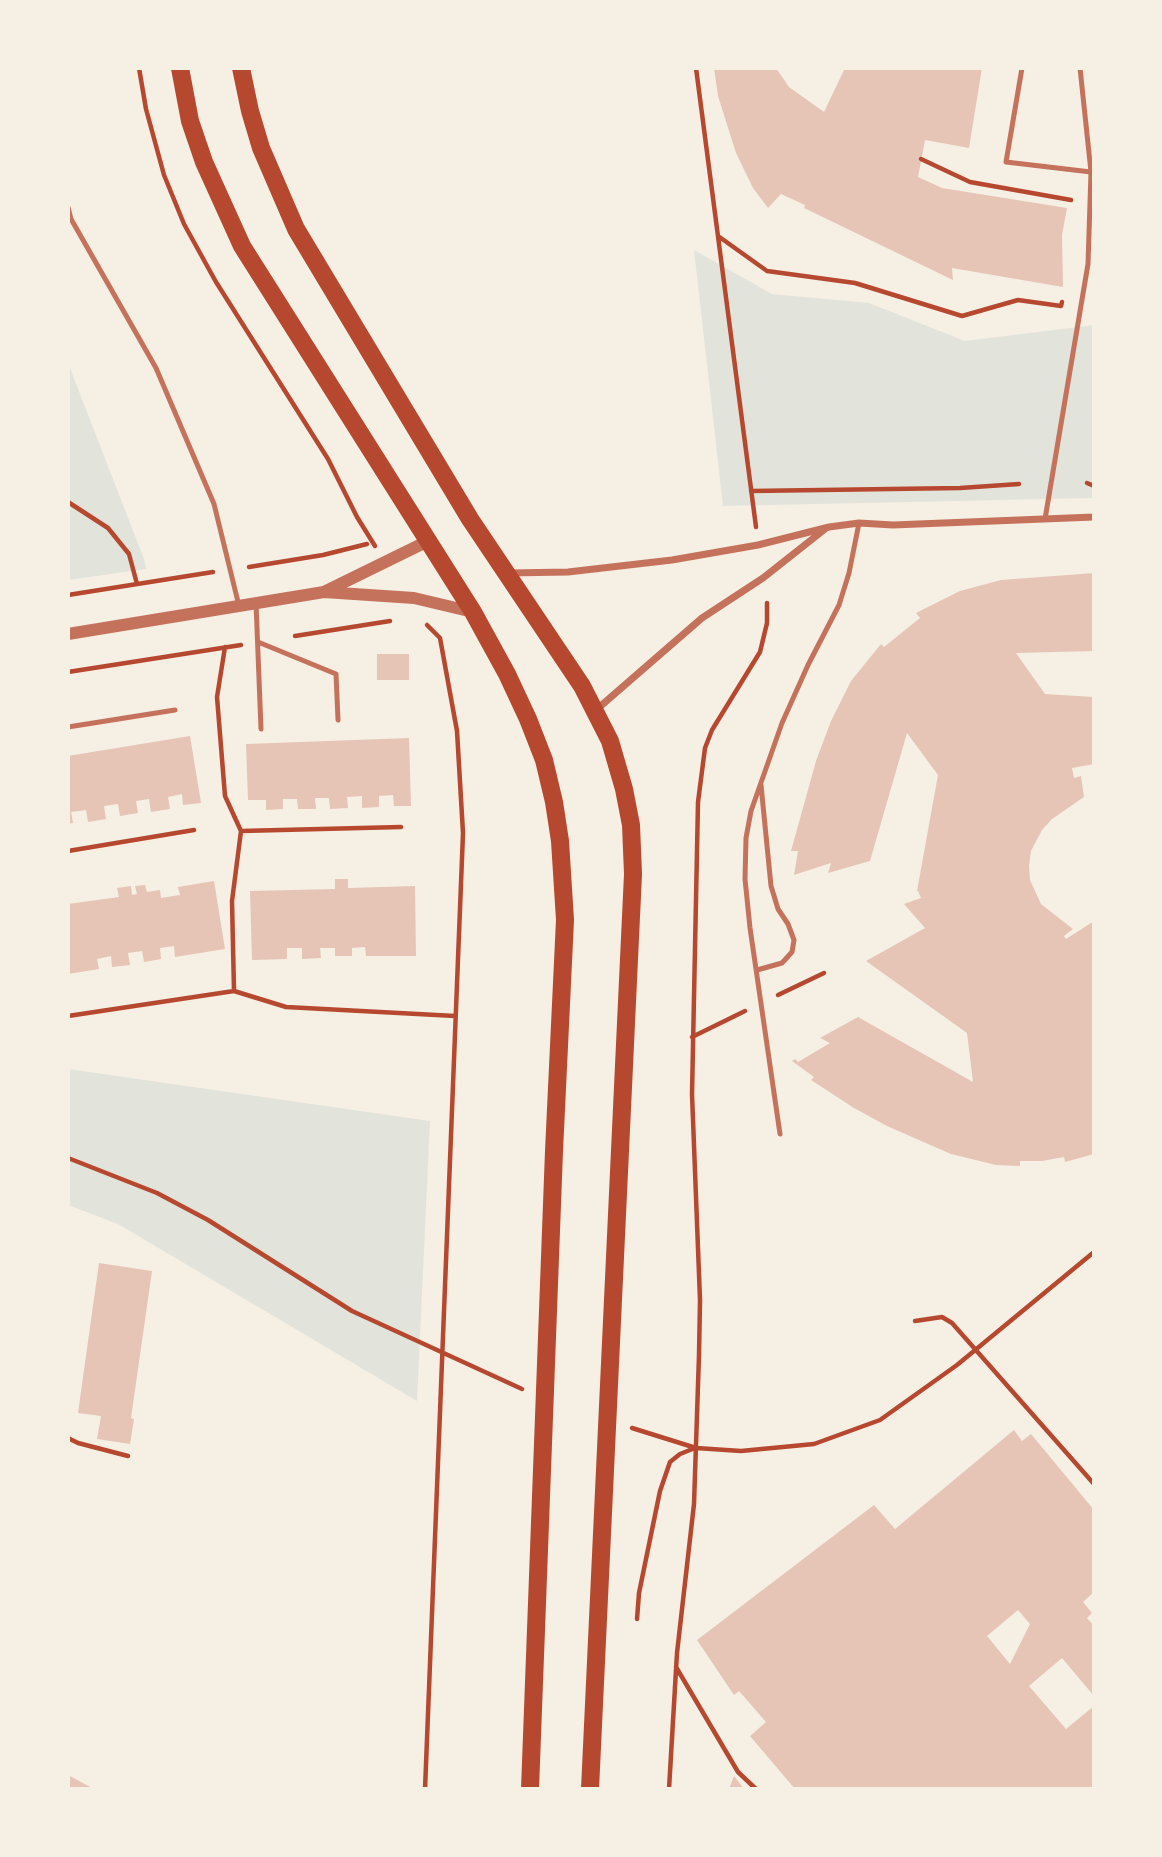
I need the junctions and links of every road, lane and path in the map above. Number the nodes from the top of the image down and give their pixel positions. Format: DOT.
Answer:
graph roads {
  1 [pos="139,68"];
  2 [pos="180,68"];
  3 [pos="241,68"];
  4 [pos="696,68"];
  5 [pos="1022,68"];
  6 [pos="1080,68"];
  7 [pos="921,159"];
  8 [pos="1091,172"];
  9 [pos="68,207"];
  10 [pos="1072,209"];
  11 [pos="718,236"];
  12 [pos="1064,295"];
  13 [pos="1087,483"];
  14 [pos="1019,484"];
  15 [pos="1094,486"];
  16 [pos="751,491"];
  17 [pos="68,502"];
  18 [pos="1094,517"];
  19 [pos="1045,519"];
  20 [pos="859,523"];
  21 [pos="829,527"];
  22 [pos="756,528"];
  23 [pos="428,541"];
  24 [pos="375,546"];
  25 [pos="508,573"];
  26 [pos="137,584"];
  27 [pos="324,592"];
  28 [pos="256,603"];
  29 [pos="767,603"];
  30 [pos="239,606"];
  31 [pos="472,612"];
  32 [pos="68,634"];
  33 [pos="440,638"];
  34 [pos="258,642"];
  35 [pos="225,648"];
  36 [pos="174,710"];
  37 [pos="595,711"];
  38 [pos="338,720"];
  39 [pos="68,727"];
  40 [pos="261,729"];
  41 [pos="761,781"];
  42 [pos="401,827"];
  43 [pos="194,830"];
  44 [pos="241,831"];
  45 [pos="68,851"];
  46 [pos="757,970"];
  47 [pos="234,991"];
  48 [pos="68,1016"];
  49 [pos="456,1016"];
  50 [pos="780,1134"];
  51 [pos="68,1158"];
  52 [pos="1094,1252"];
  53 [pos="915,1321"];
  54 [pos="977,1349"];
  55 [pos="441,1353"];
  56 [pos="527,1391"];
  57 [pos="621,1424"];
  58 [pos="68,1438"];
  59 [pos="696,1448"];
  60 [pos="128,1456"];
  61 [pos="1094,1484"];
  62 [pos="637,1619"];
  63 [pos="676,1667"];
  64 [pos="425,1789"];
  65 [pos="530,1789"];
  66 [pos="590,1789"];
  67 [pos="669,1789"];
  68 [pos="756,1789"];
  1 -- 24 [label="path"];
  2 -- 23 [label="main road"];
  3 -- 25 [label="main road"];
  4 -- 11 [label="path"];
  5 -- 8 [label="lane"];
  6 -- 8 [label="lane"];
  7 -- 10 [label="path"];
  8 -- 19 [label="lane"];
  9 -- 30 [label="lane"];
  11 -- 12 [label="path"];
  11 -- 16 [label="path"];
  13 -- 15 [label="path"];
  14 -- 16 [label="path"];
  16 -- 22 [label="path"];
  17 -- 26 [label="path"];
  18 -- 19 [label="street"];
  19 -- 20 [label="street"];
  20 -- 21 [label="street"];
  20 -- 41 [label="lane"];
  21 -- 25 [label="street"];
  21 -- 37 [label="street"];
  23 -- 27 [label="street"];
  23 -- 31 [label="main road"];
  25 -- 37 [label="main road"];
  27 -- 28 [label="street"];
  27 -- 31 [label="street"];
  28 -- 30 [label="street"];
  28 -- 34 [label="lane"];
  29 -- 59 [label="path"];
  30 -- 32 [label="street"];
  31 -- 65 [label="main road"];
  33 -- 49 [label="path"];
  34 -- 38 [label="lane"];
  34 -- 40 [label="lane"];
  35 -- 44 [label="path"];
  36 -- 39 [label="lane"];
  37 -- 66 [label="main road"];
  41 -- 46 [label="lane"];
  41 -- 46 [label="lane"];
  42 -- 44 [label="path"];
  43 -- 45 [label="path"];
  44 -- 47 [label="path"];
  46 -- 50 [label="lane"];
  47 -- 48 [label="path"];
  47 -- 49 [label="path"];
  49 -- 55 [label="path"];
  51 -- 55 [label="path"];
  52 -- 54 [label="path"];
  53 -- 54 [label="path"];
  54 -- 59 [label="path"];
  54 -- 61 [label="path"];
  55 -- 56 [label="path"];
  55 -- 64 [label="path"];
  57 -- 59 [label="path"];
  58 -- 60 [label="path"];
  59 -- 62 [label="path"];
  59 -- 63 [label="path"];
  63 -- 67 [label="path"];
  63 -- 68 [label="path"];
}
